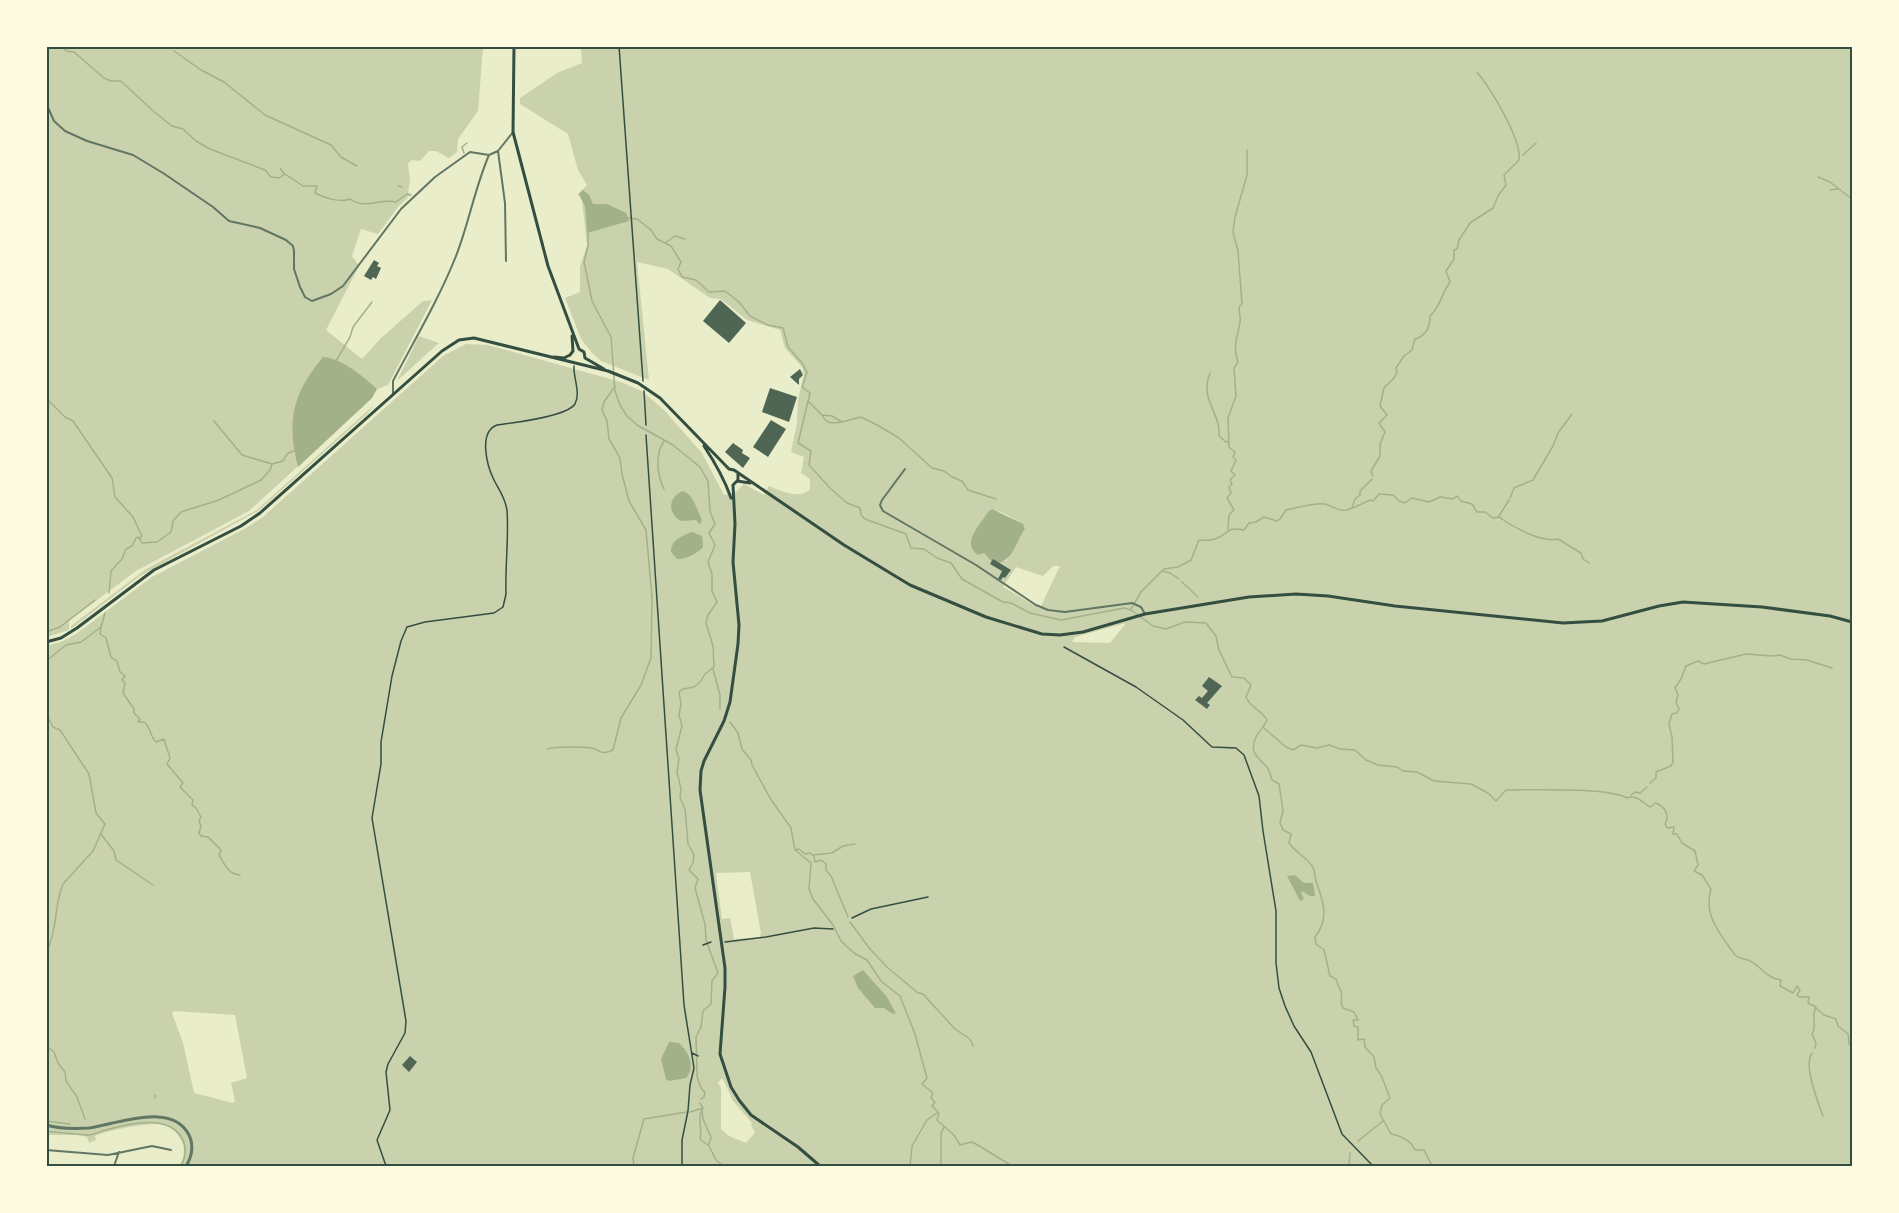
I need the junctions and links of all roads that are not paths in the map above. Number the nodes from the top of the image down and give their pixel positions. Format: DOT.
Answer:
graph roads {
  1 [pos="514,46"];
  2 [pos="46,103"];
  3 [pos="513,132"];
  4 [pos="498,151"];
  5 [pos="489,154"];
  6 [pos="506,261"];
  7 [pos="572,334"];
  8 [pos="579,349"];
  9 [pos="573,351"];
  10 [pos="570,355"];
  11 [pos="546,356"];
  12 [pos="585,358"];
  13 [pos="573,363"];
  14 [pos="580,364"];
  15 [pos="608,371"];
  16 [pos="393,394"];
  17 [pos="699,440"];
  18 [pos="729,469"];
  19 [pos="905,469"];
  20 [pos="738,474"];
  21 [pos="723,475"];
  22 [pos="737,481"];
  23 [pos="727,484"];
  24 [pos="733,484"];
  25 [pos="752,484"];
  26 [pos="733,501"];
  27 [pos="1144,614"];
  28 [pos="1852,622"];
  29 [pos="46,642"];
  30 [pos="46,1125"];
  31 [pos="47,1150"];
  32 [pos="171,1150"];
  33 [pos="119,1152"];
  34 [pos="46,1167"];
  35 [pos="114,1167"];
  36 [pos="186,1167"];
  37 [pos="820,1167"];
  1 -- 3 [label="main road"];
  2 -- 5 [label="street"];
  3 -- 4 [label="street"];
  3 -- 7 [label="main road"];
  4 -- 5 [label="street"];
  4 -- 6 [label="street"];
  5 -- 16 [label="street"];
  7 -- 8 [label="main road"];
  7 -- 9 [label="main road"];
  8 -- 9 [label="main road"];
  8 -- 12 [label="main road"];
  9 -- 10 [label="main road"];
  10 -- 11 [label="main road"];
  10 -- 13 [label="main road"];
  11 -- 13 [label="main road"];
  11 -- 16 [label="main road"];
  12 -- 14 [label="main road"];
  12 -- 15 [label="main road"];
  13 -- 14 [label="main road"];
  14 -- 15 [label="main road"];
  15 -- 17 [label="main road"];
  16 -- 29 [label="main road"];
  17 -- 18 [label="main road"];
  17 -- 21 [label="main road"];
  18 -- 20 [label="main road"];
  18 -- 21 [label="main road"];
  19 -- 27 [label="street"];
  20 -- 22 [label="main road"];
  20 -- 25 [label="main road"];
  21 -- 23 [label="main road"];
  22 -- 24 [label="main road"];
  22 -- 25 [label="main road"];
  23 -- 24 [label="main road"];
  23 -- 26 [label="main road"];
  24 -- 26 [label="main road"];
  25 -- 27 [label="main road"];
  26 -- 37 [label="main road"];
  27 -- 28 [label="main road"];
  30 -- 36 [label="street"];
  31 -- 33 [label="street"];
  31 -- 34 [label="street"];
  32 -- 33 [label="street"];
  33 -- 35 [label="street"];
}
